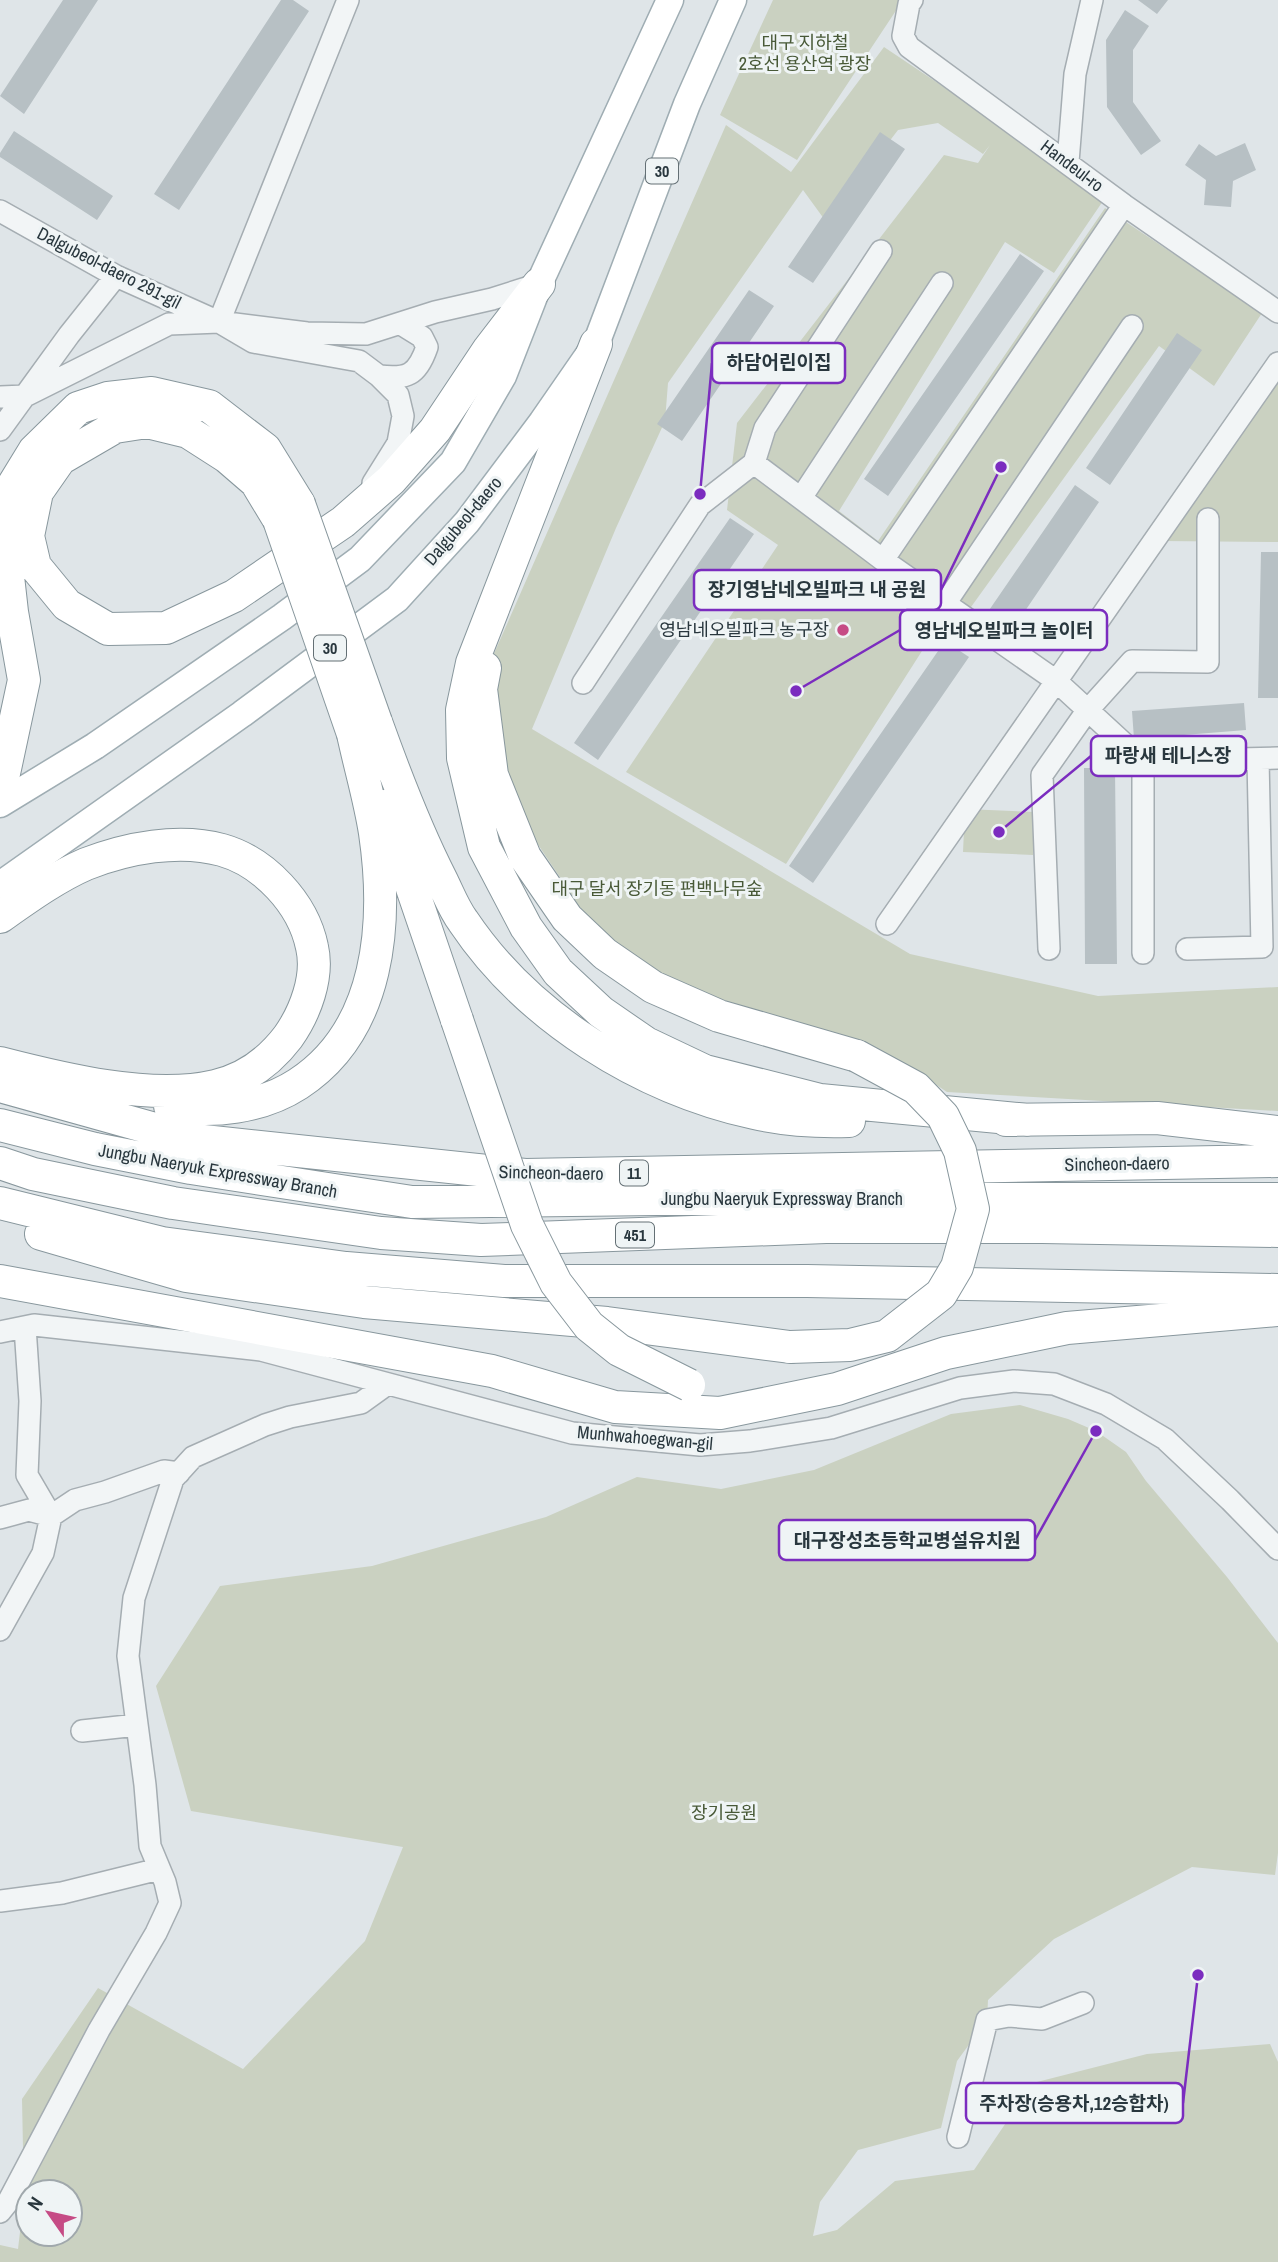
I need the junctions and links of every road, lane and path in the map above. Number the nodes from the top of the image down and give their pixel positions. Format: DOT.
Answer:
graph roads {
  1 [pos="348,0"];
  2 [pos="670,0"];
  3 [pos="733,0"];
  4 [pos="912,0"];
  5 [pos="1092,0"];
  6 [pos="1068,162"];
  7 [pos="1124,205"];
  8 [pos="0,211"];
  9 [pos="881,251"];
  10 [pos="116,276"];
  11 [pos="942,283"];
  12 [pos="539,285"];
  13 [pos="1278,312"];
  14 [pos="219,323"];
  15 [pos="401,324"];
  16 [pos="1132,326"];
  17 [pos="596,344"];
  18 [pos="1278,363"];
  19 [pos="379,376"];
  20 [pos="25,396"];
  21 [pos="0,397"];
  22 [pos="0,430"];
  23 [pos="754,463"];
  24 [pos="801,498"];
  25 [pos="289,512"];
  26 [pos="1208,519"];
  27 [pos="343,522"];
  28 [pos="883,560"];
  29 [pos="945,604"];
  30 [pos="494,610"];
  31 [pos="1055,680"];
  32 [pos="583,683"];
  33 [pos="1087,711"];
  34 [pos="7,719"];
  35 [pos="364,728"];
  36 [pos="1268,759"];
  37 [pos="1143,761"];
  38 [pos="0,792"];
  39 [pos="0,804"];
  40 [pos="0,885"];
  41 [pos="0,917"];
  42 [pos="887,924"];
  43 [pos="1049,949"];
  44 [pos="1187,949"];
  45 [pos="1143,953"];
  46 [pos="0,1063"];
  47 [pos="78,1083"];
  48 [pos="0,1086"];
  49 [pos="1028,1120"];
  50 [pos="0,1125"];
  51 [pos="1278,1132"];
  52 [pos="1278,1161"];
  53 [pos="0,1163"];
  54 [pos="1278,1199"];
  55 [pos="0,1203"];
  56 [pos="0,1219"];
  57 [pos="1278,1231"];
  58 [pos="0,1281"];
  59 [pos="1278,1290"];
  60 [pos="1278,1310"];
  61 [pos="25,1327"];
  62 [pos="0,1332"];
  63 [pos="386,1385"];
  64 [pos="837,1389"];
  65 [pos="179,1473"];
  66 [pos="51,1516"];
  67 [pos="0,1518"];
  68 [pos="1278,1549"];
  69 [pos="0,1630"];
  70 [pos="137,1725"];
  71 [pos="82,1731"];
  72 [pos="159,1869"];
  73 [pos="0,1901"];
  74 [pos="1083,2003"];
  75 [pos="958,2137"];
  76 [pos="0,2212"];
  1 -- 14 [label="street"];
  2 -- 12 [label="main road"];
  3 -- 17 [label="main road, Dalgubeol-daero / 30"];
  4 -- 6 [label="street, Handeul-ro"];
  5 -- 6 [label="street"];
  6 -- 7 [label="street, Handeul-ro"];
  7 -- 13 [label="street, Handeul-ro"];
  7 -- 28 [label="street"];
  8 -- 10 [label="street, Dalgubeol-daero 291-gil"];
  9 -- 23 [label="street"];
  10 -- 14 [label="street, Dalgubeol-daero 291-gil"];
  10 -- 20 [label="street"];
  11 -- 24 [label="street"];
  12 -- 15 [label="street"];
  12 -- 27 [label="highway"];
  12 -- 39 [label="main road"];
  14 -- 15 [label="street"];
  14 -- 19 [label="street"];
  14 -- 20 [label="street"];
  15 -- 19 [label="street"];
  16 -- 29 [label="street"];
  17 -- 30 [label="highway"];
  17 -- 40 [label="main road, Dalgubeol-daero / 30"];
  18 -- 31 [label="street"];
  19 -- 27 [label="street"];
  20 -- 21 [label="street"];
  20 -- 22 [label="street"];
  23 -- 24 [label="street"];
  23 -- 32 [label="street"];
  24 -- 28 [label="street"];
  25 -- 27 [label="highway"];
  25 -- 34 [label="highway"];
  25 -- 35 [label="highway, bridge"];
  26 -- 33 [label="street"];
  28 -- 29 [label="street"];
  29 -- 31 [label="street"];
  30 -- 49 [label="highway"];
  30 -- 56 [label="highway, bridge"];
  31 -- 33 [label="street"];
  31 -- 42 [label="street"];
  33 -- 37 [label="street"];
  33 -- 43 [label="street"];
  34 -- 38 [label="highway"];
  35 -- 47 [label="highway"];
  35 -- 49 [label="highway"];
  35 -- 64 [label="highway, bridge"];
  36 -- 37 [label="street"];
  36 -- 44 [label="street"];
  37 -- 45 [label="street"];
  41 -- 47 [label="highway"];
  46 -- 47 [label="highway"];
  48 -- 52 [label="highway, Sincheon-daero / 11"];
  49 -- 51 [label="highway"];
  50 -- 54 [label="highway, Jungbu Naeryuk Expressway Branch / 451"];
  53 -- 57 [label="highway, Jungbu Naeryuk Expressway Branch / 451"];
  55 -- 59 [label="highway"];
  58 -- 64 [label="highway"];
  60 -- 64 [label="highway"];
  61 -- 62 [label="street, Munhwahoegwan-gil"];
  61 -- 63 [label="street, Munhwahoegwan-gil"];
  61 -- 66 [label="street"];
  63 -- 65 [label="street"];
  63 -- 68 [label="street, Munhwahoegwan-gil"];
  65 -- 66 [label="street"];
  65 -- 70 [label="street"];
  66 -- 67 [label="street"];
  66 -- 69 [label="street"];
  70 -- 71 [label="street"];
  70 -- 72 [label="street"];
  72 -- 73 [label="street"];
  72 -- 76 [label="street"];
  74 -- 75 [label="street"];
}
